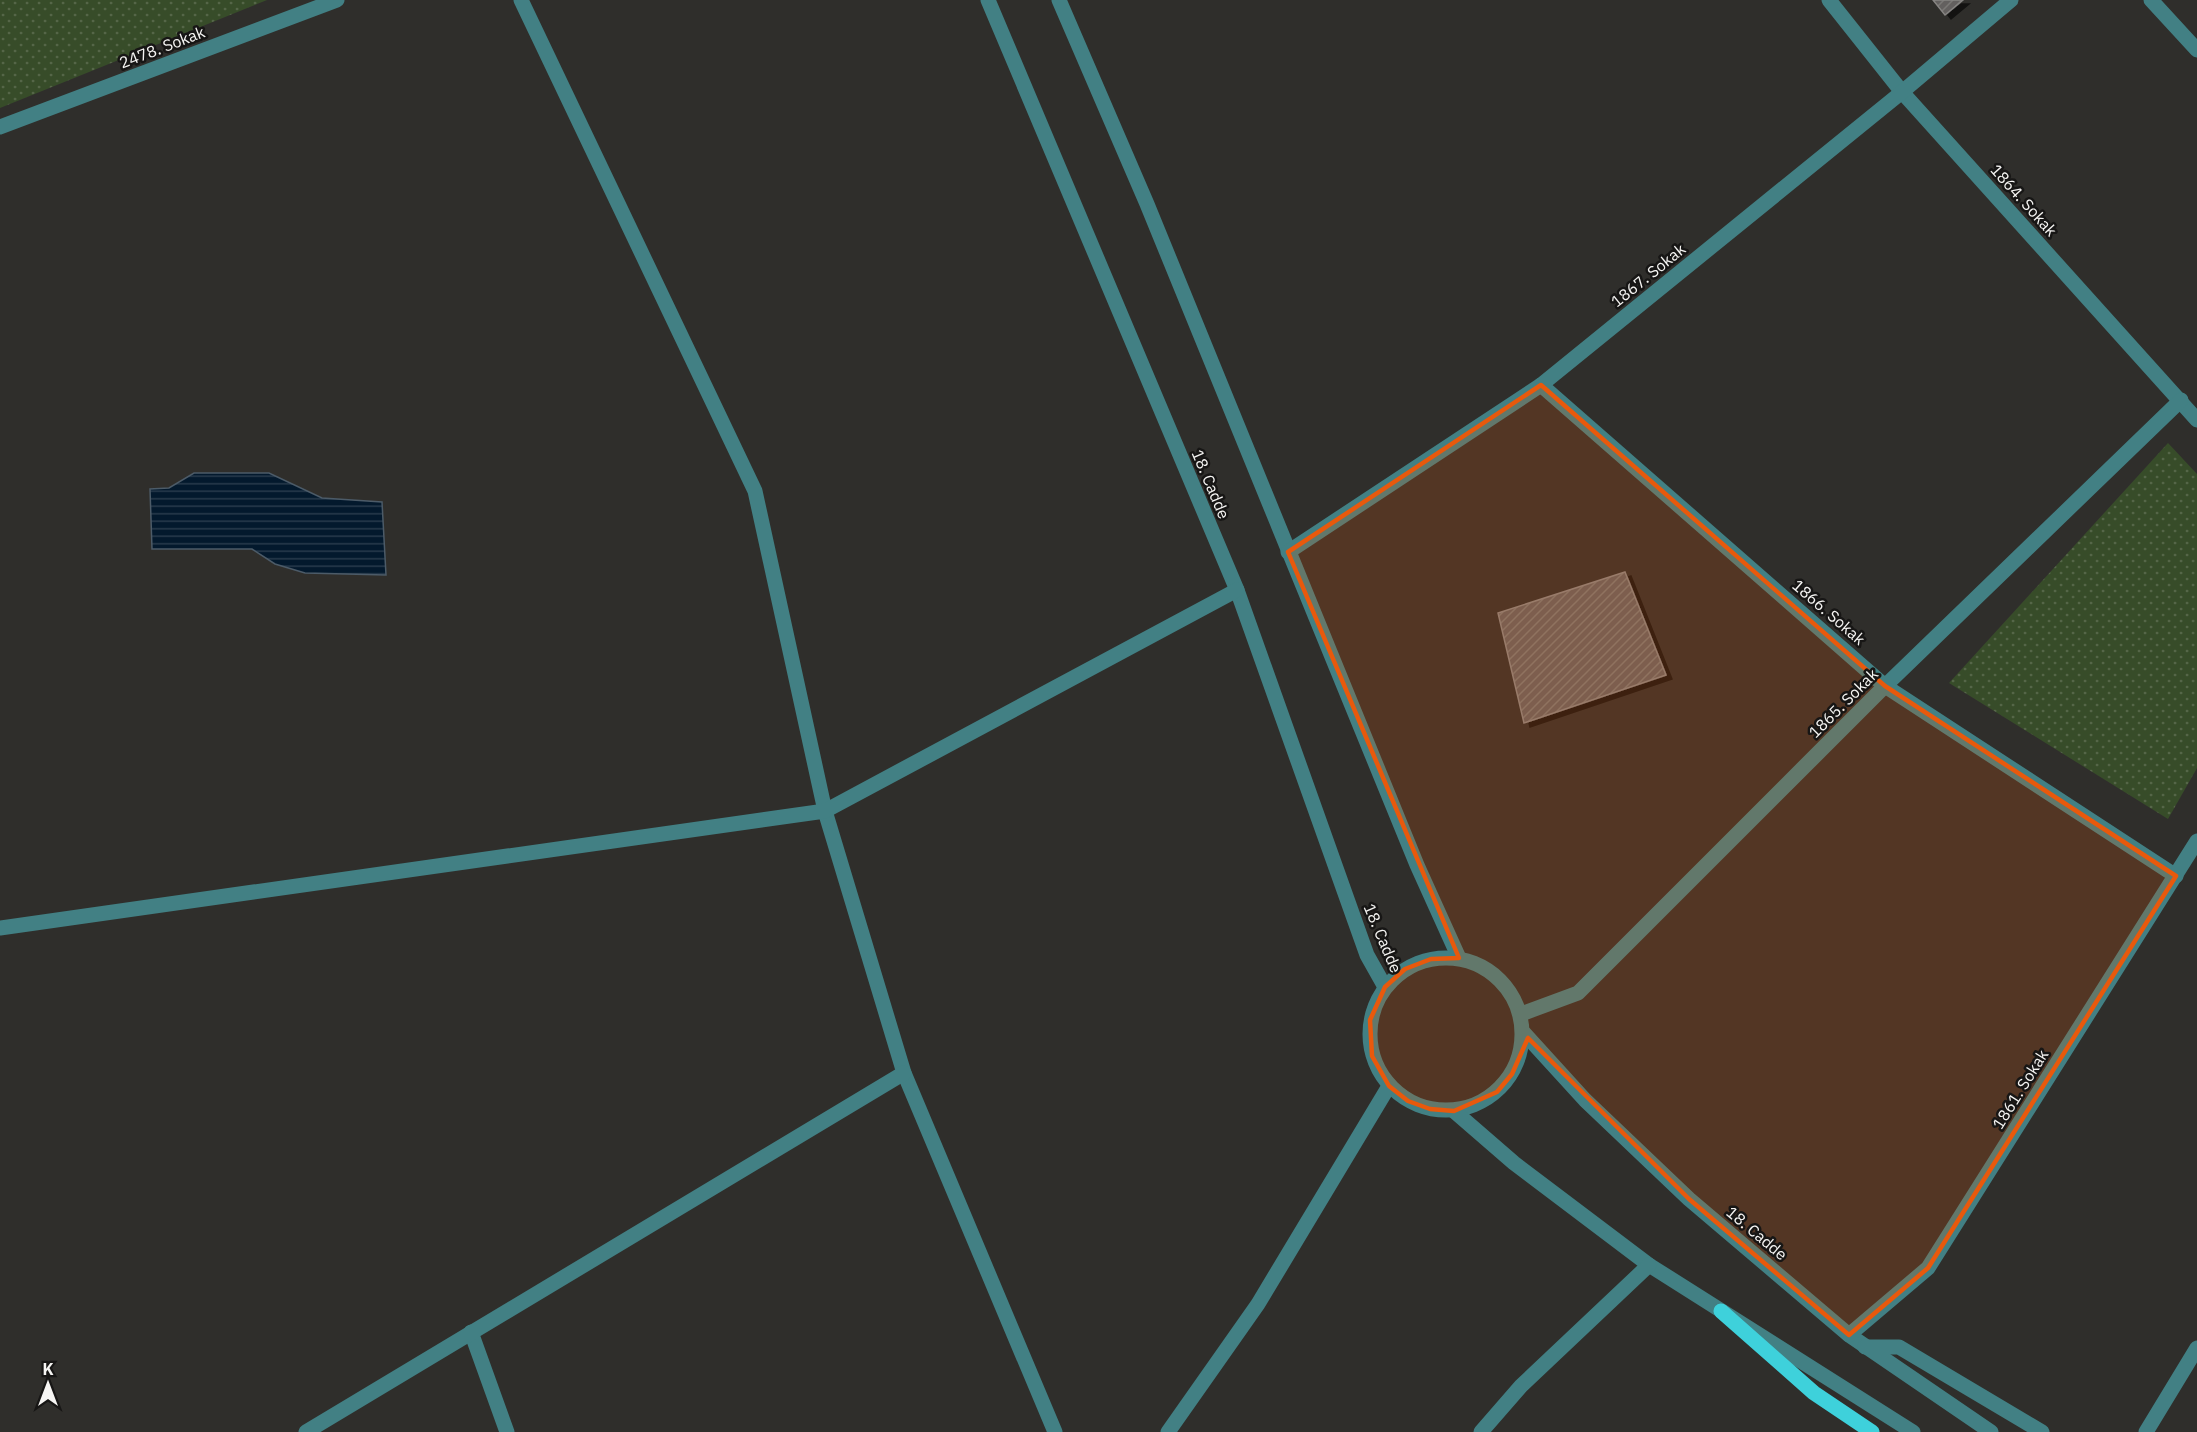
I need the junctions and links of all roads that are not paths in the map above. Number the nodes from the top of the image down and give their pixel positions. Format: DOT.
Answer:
graph roads {
  1 [pos="337,0"];
  2 [pos="521,0"];
  3 [pos="988,0"];
  4 [pos="1059,0"];
  5 [pos="1829,0"];
  6 [pos="2011,0"];
  7 [pos="2151,0"];
  8 [pos="2197,50"];
  9 [pos="1902,93"];
  10 [pos="0,127"];
  11 [pos="1541,385"];
  12 [pos="2181,400"];
  13 [pos="2197,420"];
  14 [pos="1288,552"];
  15 [pos="1237,590"];
  16 [pos="1885,686"];
  17 [pos="825,811"];
  18 [pos="2197,841"];
  19 [pos="2176,876"];
  20 [pos="0,928"];
  21 [pos="1459,958"];
  22 [pos="1385,987"];
  23 [pos="1521,1014"];
  24 [pos="1524,1034"];
  25 [pos="904,1073"];
  26 [pos="1389,1086"];
  27 [pos="1454,1111"];
  28 [pos="1649,1265"];
  29 [pos="1721,1311"];
  30 [pos="471,1332"];
  31 [pos="1849,1335"];
  32 [pos="1865,1347"];
  33 [pos="2197,1348"];
  34 [pos="306,1432"];
  35 [pos="507,1432"];
  36 [pos="1054,1432"];
  37 [pos="1168,1432"];
  38 [pos="1481,1432"];
  39 [pos="1872,1432"];
  40 [pos="1912,1432"];
  41 [pos="1991,1432"];
  42 [pos="2042,1432"];
  43 [pos="2146,1432"];
  1 -- 10 [label="street, 2478. Sokak"];
  2 -- 17 [label="street"];
  3 -- 15 [label="street, 18. Cadde"];
  4 -- 14 [label="street"];
  5 -- 9 [label="street, 1864. Sokak"];
  6 -- 9 [label="street, 1867. Sokak"];
  7 -- 8 [label="street"];
  9 -- 11 [label="street, 1867. Sokak"];
  9 -- 12 [label="street, 1864. Sokak"];
  11 -- 14 [label="street, 1867. Sokak"];
  11 -- 16 [label="street, 1866. Sokak"];
  12 -- 13 [label="street, 1864. Sokak"];
  12 -- 16 [label="street, 1865. Sokak"];
  14 -- 21 [label="street"];
  15 -- 17 [label="street"];
  15 -- 22 [label="street, 18. Cadde"];
  16 -- 19 [label="street, 1866. Sokak"];
  16 -- 23 [label="street, 1865. Sokak"];
  17 -- 20 [label="street"];
  17 -- 25 [label="street"];
  18 -- 19 [label="street, 1861. Sokak"];
  19 -- 31 [label="street, 1861. Sokak"];
  21 -- 22 [label="street, 18. Cadde"];
  21 -- 23 [label="street, 18. Cadde"];
  22 -- 26 [label="street, 18. Cadde"];
  23 -- 24 [label="street, 18. Cadde"];
  24 -- 27 [label="street, 18. Cadde"];
  24 -- 31 [label="street, 18. Cadde"];
  25 -- 30 [label="street"];
  25 -- 36 [label="street"];
  26 -- 27 [label="street, 18. Cadde"];
  26 -- 37 [label="street"];
  27 -- 28 [label="street"];
  28 -- 29 [label="street"];
  28 -- 38 [label="street"];
  29 -- 39 [label="main road"];
  29 -- 40 [label="street"];
  30 -- 34 [label="street"];
  30 -- 35 [label="street"];
  31 -- 32 [label="street, 18. Cadde"];
  32 -- 41 [label="street, 18. Cadde"];
  32 -- 42 [label="street"];
  33 -- 43 [label="street"];
}
